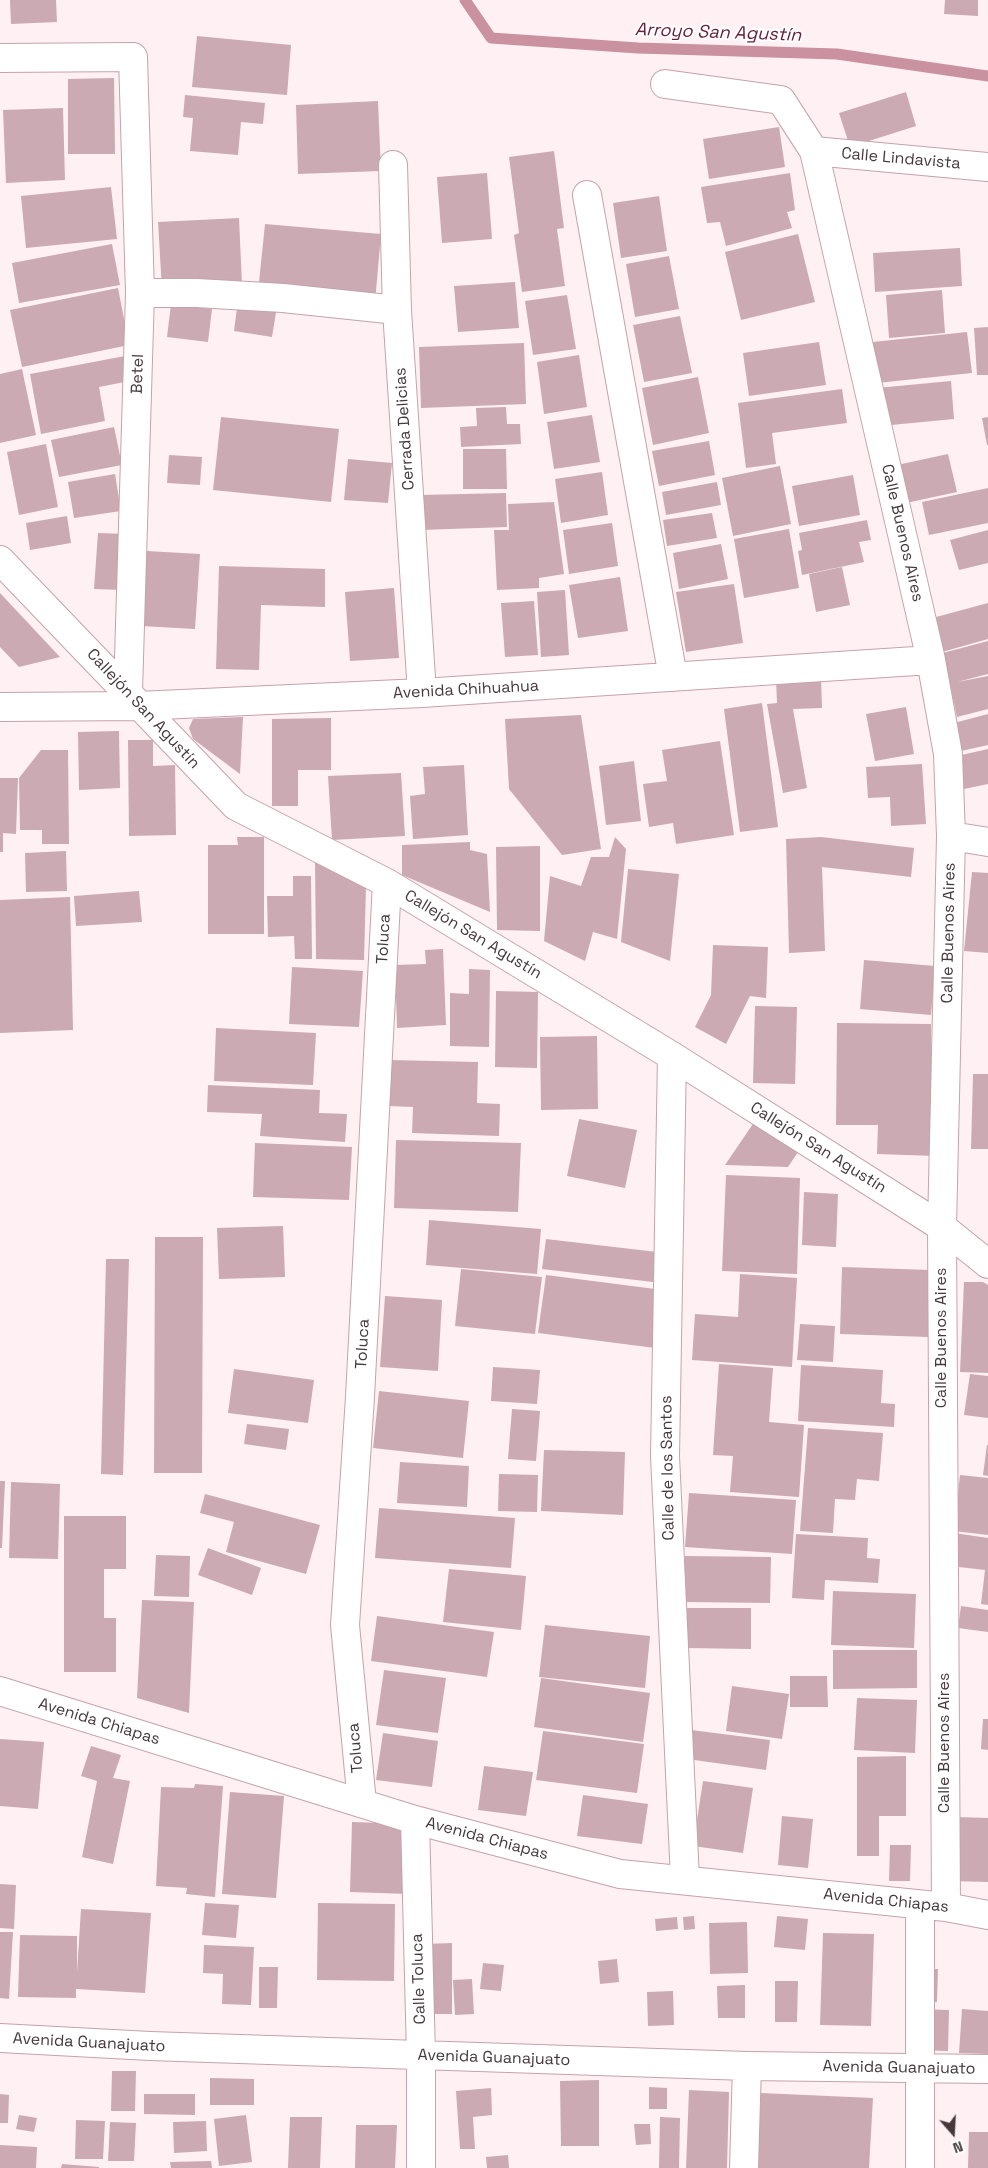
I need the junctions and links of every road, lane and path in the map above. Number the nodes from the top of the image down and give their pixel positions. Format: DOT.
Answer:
graph roads {
  1 [pos="0,58"];
  2 [pos="665,84"];
  3 [pos="814,151"];
  4 [pos="393,165"];
  5 [pos="988,167"];
  6 [pos="586,195"];
  7 [pos="140,293"];
  8 [pos="397,310"];
  9 [pos="0,560"];
  10 [pos="931,660"];
  11 [pos="673,677"];
  12 [pos="422,693"];
  13 [pos="133,698"];
  14 [pos="0,707"];
  15 [pos="951,836"];
  16 [pos="988,842"];
  17 [pos="387,883"];
  18 [pos="672,1056"];
  19 [pos="942,1227"];
  20 [pos="988,1264"];
  21 [pos="0,1691"];
  22 [pos="362,1803"];
  23 [pos="415,1820"];
  24 [pos="685,1879"];
  25 [pos="933,1906"];
  26 [pos="988,1915"];
  27 [pos="0,2038"];
  28 [pos="421,2056"];
  29 [pos="747,2066"];
  30 [pos="920,2069"];
  31 [pos="988,2069"];
  32 [pos="421,2168"];
  33 [pos="744,2168"];
  34 [pos="920,2168"];
  1 -- 7 [label="street, Betel"];
  2 -- 3 [label="street, Calle Buenos Aires"];
  3 -- 5 [label="street, Calle Lindavista"];
  3 -- 10 [label="street, Calle Buenos Aires"];
  4 -- 8 [label="street, Cerrada Delicias"];
  6 -- 11 [label="street"];
  7 -- 8 [label="street"];
  7 -- 13 [label="street, Betel"];
  8 -- 12 [label="street, Cerrada Delicias"];
  9 -- 13 [label="street, Callejón San Agustín"];
  10 -- 11 [label="street, Avenida Chihuahua"];
  10 -- 15 [label="street, Calle Buenos Aires"];
  11 -- 12 [label="street, Avenida Chihuahua"];
  12 -- 13 [label="street, Avenida Chihuahua"];
  13 -- 14 [label="street, Avenida Chihuahua"];
  13 -- 17 [label="street, Callejón San Agustín"];
  15 -- 16 [label="street"];
  15 -- 19 [label="street, Calle Buenos Aires"];
  17 -- 18 [label="street, Callejón San Agustín"];
  17 -- 22 [label="street, Toluca"];
  18 -- 19 [label="street, Callejón San Agustín"];
  18 -- 24 [label="street, Calle de los Santos"];
  19 -- 20 [label="street, Callejón San Agustín"];
  19 -- 25 [label="street, Calle Buenos Aires"];
  21 -- 22 [label="street, Avenida Chiapas"];
  22 -- 23 [label="street, Avenida Chiapas"];
  23 -- 24 [label="street, Avenida Chiapas"];
  23 -- 28 [label="street, Calle Toluca"];
  24 -- 25 [label="street, Avenida Chiapas"];
  25 -- 26 [label="street, Avenida Chiapas"];
  25 -- 30 [label="street, Calle Buenos Aires"];
  27 -- 28 [label="street, Avenida Guanajuato"];
  28 -- 29 [label="street, Avenida Guanajuato"];
  28 -- 32 [label="street, Calle Toluca"];
  29 -- 30 [label="street, Avenida Guanajuato"];
  29 -- 33 [label="street"];
  30 -- 31 [label="street, Avenida Guanajuato"];
  30 -- 34 [label="street, Calle Buenos Aires"];
}
